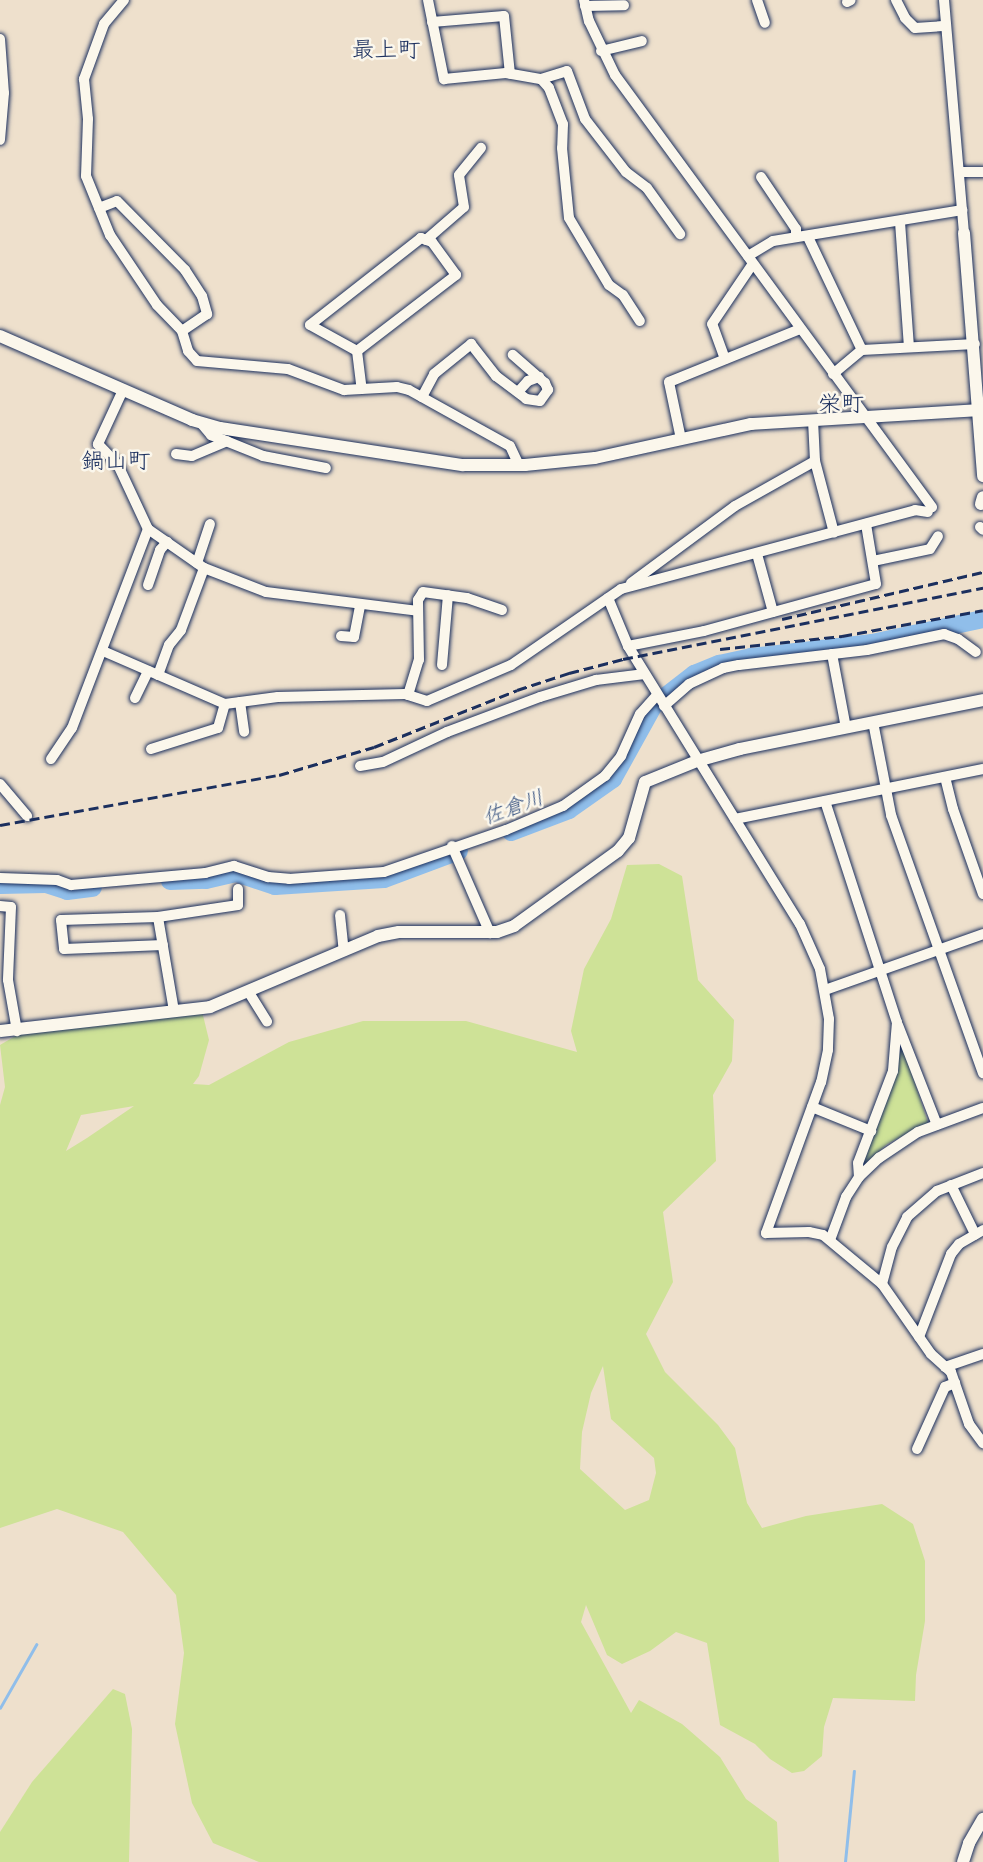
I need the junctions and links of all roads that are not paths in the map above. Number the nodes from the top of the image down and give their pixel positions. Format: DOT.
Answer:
graph roads {
  1 [pos="124,0"];
  2 [pos="428,0"];
  3 [pos="757,0"];
  4 [pos="896,0"];
  5 [pos="944,0"];
  6 [pos="585,3"];
  7 [pos="624,5"];
  8 [pos="432,22"];
  9 [pos="765,23"];
  10 [pos="946,26"];
  11 [pos="0,39"];
  12 [pos="642,41"];
  13 [pos="601,51"];
  14 [pos="510,74"];
  15 [pos="541,79"];
  16 [pos="0,140"];
  17 [pos="481,148"];
  18 [pos="959,172"];
  19 [pos="983,172"];
  20 [pos="761,177"];
  21 [pos="99,208"];
  22 [pos="962,210"];
  23 [pos="900,222"];
  24 [pos="964,233"];
  25 [pos="680,234"];
  26 [pos="796,237"];
  27 [pos="808,237"];
  28 [pos="426,240"];
  29 [pos="750,260"];
  30 [pos="640,321"];
  31 [pos="800,329"];
  32 [pos="182,331"];
  33 [pos="0,336"];
  34 [pos="975,344"];
  35 [pos="909,347"];
  36 [pos="862,350"];
  37 [pos="357,351"];
  38 [pos="513,355"];
  39 [pos="725,359"];
  40 [pos="833,374"];
  41 [pos="539,377"];
  42 [pos="362,389"];
  43 [pos="122,390"];
  44 [pos="518,392"];
  45 [pos="422,397"];
  46 [pos="981,410"];
  47 [pos="866,417"];
  48 [pos="813,420"];
  49 [pos="201,423"];
  50 [pos="681,439"];
  51 [pos="227,441"];
  52 [pos="176,454"];
  53 [pos="815,461"];
  54 [pos="519,465"];
  55 [pos="326,468"];
  56 [pos="983,476"];
  57 [pos="210,524"];
  58 [pos="866,524"];
  59 [pos="148,529"];
  60 [pos="834,533"];
  61 [pos="938,536"];
  62 [pos="167,542"];
  63 [pos="757,554"];
  64 [pos="873,561"];
  65 [pos="201,565"];
  66 [pos="148,585"];
  67 [pos="624,588"];
  68 [pos="448,595"];
  69 [pos="608,598"];
  70 [pos="360,605"];
  71 [pos="502,610"];
  72 [pos="418,611"];
  73 [pos="773,612"];
  74 [pos="341,636"];
  75 [pos="628,646"];
  76 [pos="103,651"];
  77 [pos="976,652"];
  78 [pos="832,654"];
  79 [pos="442,665"];
  80 [pos="153,673"];
  81 [pos="645,674"];
  82 [pos="408,695"];
  83 [pos="657,695"];
  84 [pos="135,698"];
  85 [pos="983,700"];
  86 [pos="240,702"];
  87 [pos="225,704"];
  88 [pos="664,706"];
  89 [pos="873,722"];
  90 [pos="846,728"];
  91 [pos="244,732"];
  92 [pos="150,749"];
  93 [pos="51,759"];
  94 [pos="697,761"];
  95 [pos="360,766"];
  96 [pos="983,769"];
  97 [pos="945,777"];
  98 [pos="0,784"];
  99 [pos="886,789"];
  100 [pos="825,801"];
  101 [pos="27,816"];
  102 [pos="735,819"];
  103 [pos="452,846"];
  104 [pos="0,878"];
  105 [pos="239,889"];
  106 [pos="983,894"];
  107 [pos="0,906"];
  108 [pos="340,915"];
  109 [pos="158,917"];
  110 [pos="490,933"];
  111 [pos="983,934"];
  112 [pos="163,946"];
  113 [pos="939,950"];
  114 [pos="344,951"];
  115 [pos="880,971"];
  116 [pos="825,990"];
  117 [pos="248,991"];
  118 [pos="6,1000"];
  119 [pos="174,1011"];
  120 [pos="267,1022"];
  121 [pos="897,1022"];
  122 [pos="0,1031"];
  123 [pos="17,1031"];
  124 [pos="983,1073"];
  125 [pos="812,1107"];
  126 [pos="983,1108"];
  127 [pos="937,1125"];
  128 [pos="871,1131"];
  129 [pos="983,1173"];
  130 [pos="859,1177"];
  131 [pos="951,1185"];
  132 [pos="979,1232"];
  133 [pos="830,1240"];
  134 [pos="882,1284"];
  135 [pos="919,1337"];
  136 [pos="983,1354"];
  137 [pos="946,1367"];
  138 [pos="955,1383"];
  139 [pos="983,1443"];
  140 [pos="916,1448"];
  141 [pos="983,1819"];
  142 [pos="963,1862"];
  1 -- 21 [label="street"];
  2 -- 8 [label="street"];
  3 -- 9 [label="street"];
  4 -- 10 [label="street"];
  5 -- 10 [label="street"];
  6 -- 7 [label="street"];
  6 -- 13 [label="street"];
  8 -- 14 [label="street"];
  8 -- 14 [label="street"];
  10 -- 18 [label="street"];
  11 -- 16 [label="street"];
  12 -- 13 [label="street"];
  13 -- 29 [label="street"];
  14 -- 15 [label="street"];
  15 -- 25 [label="street"];
  15 -- 30 [label="street"];
  17 -- 28 [label="street"];
  18 -- 19 [label="street"];
  18 -- 22 [label="street"];
  20 -- 26 [label="street"];
  21 -- 32 [label="street"];
  21 -- 32 [label="street"];
  22 -- 23 [label="street"];
  22 -- 24 [label="street"];
  23 -- 27 [label="street"];
  23 -- 35 [label="street"];
  24 -- 34 [label="street"];
  26 -- 27 [label="street"];
  26 -- 29 [label="street"];
  27 -- 36 [label="street"];
  28 -- 37 [label="street"];
  28 -- 37 [label="street"];
  29 -- 31 [label="street"];
  29 -- 39 [label="street"];
  31 -- 39 [label="street"];
  31 -- 40 [label="street"];
  32 -- 42 [label="street"];
  33 -- 43 [label="street"];
  34 -- 35 [label="street"];
  34 -- 46 [label="street"];
  35 -- 36 [label="street"];
  36 -- 40 [label="street"];
  37 -- 42 [label="street"];
  38 -- 41 [label="street"];
  39 -- 50 [label="street"];
  40 -- 47 [label="street"];
  41 -- 44 [label="street"];
  41 -- 44 [label="street"];
  42 -- 45 [label="street"];
  43 -- 49 [label="street"];
  43 -- 59 [label="street"];
  44 -- 45 [label="street"];
  45 -- 54 [label="street"];
  46 -- 47 [label="street"];
  46 -- 56 [label="street"];
  47 -- 48 [label="street"];
  47 -- 58 [label="street"];
  48 -- 50 [label="street"];
  48 -- 53 [label="street"];
  49 -- 51 [label="street"];
  49 -- 54 [label="street"];
  50 -- 54 [label="street"];
  51 -- 52 [label="street"];
  51 -- 55 [label="street"];
  53 -- 60 [label="street"];
  53 -- 67 [label="street"];
  57 -- 65 [label="street"];
  58 -- 60 [label="street"];
  58 -- 64 [label="street"];
  59 -- 62 [label="street"];
  59 -- 76 [label="street"];
  60 -- 63 [label="street"];
  61 -- 64 [label="street"];
  62 -- 65 [label="street"];
  62 -- 66 [label="street"];
  63 -- 67 [label="street"];
  63 -- 73 [label="street"];
  64 -- 73 [label="street"];
  65 -- 70 [label="street"];
  65 -- 80 [label="street"];
  67 -- 69 [label="street"];
  68 -- 71 [label="street"];
  68 -- 72 [label="street"];
  68 -- 79 [label="street"];
  69 -- 75 [label="street"];
  69 -- 82 [label="street"];
  70 -- 72 [label="street"];
  70 -- 74 [label="street"];
  72 -- 82 [label="street"];
  73 -- 75 [label="street"];
  75 -- 81 [label="street"];
  76 -- 80 [label="street"];
  76 -- 93 [label="street"];
  77 -- 78 [label="street"];
  78 -- 88 [label="street"];
  78 -- 90 [label="street"];
  80 -- 84 [label="street"];
  80 -- 87 [label="street"];
  81 -- 83 [label="street"];
  81 -- 95 [label="street"];
  82 -- 86 [label="street"];
  83 -- 88 [label="street"];
  83 -- 103 [label="street"];
  85 -- 89 [label="street"];
  86 -- 87 [label="street"];
  86 -- 91 [label="street"];
  87 -- 92 [label="street"];
  88 -- 94 [label="street"];
  89 -- 90 [label="street"];
  89 -- 99 [label="street"];
  90 -- 94 [label="street"];
  94 -- 102 [label="street"];
  94 -- 110 [label="street"];
  96 -- 97 [label="street"];
  97 -- 99 [label="street"];
  97 -- 106 [label="street"];
  98 -- 101 [label="street"];
  99 -- 100 [label="street"];
  99 -- 113 [label="street"];
  100 -- 102 [label="street"];
  100 -- 115 [label="street"];
  102 -- 116 [label="street"];
  103 -- 104 [label="street"];
  103 -- 110 [label="street"];
  105 -- 109 [label="street"];
  107 -- 118 [label="street"];
  108 -- 114 [label="street"];
  109 -- 112 [label="street"];
  109 -- 112 [label="street"];
  110 -- 114 [label="street"];
  111 -- 113 [label="street"];
  112 -- 119 [label="street"];
  113 -- 115 [label="street"];
  113 -- 124 [label="street"];
  114 -- 117 [label="street"];
  115 -- 116 [label="street"];
  115 -- 121 [label="street"];
  116 -- 125 [label="street"];
  117 -- 119 [label="street"];
  117 -- 120 [label="street"];
  118 -- 123 [label="street"];
  119 -- 123 [label="street"];
  121 -- 127 [label="street"];
  121 -- 128 [label="street"];
  122 -- 123 [label="street"];
  125 -- 128 [label="street"];
  125 -- 133 [label="street"];
  126 -- 127 [label="street"];
  127 -- 130 [label="street"];
  128 -- 130 [label="street"];
  129 -- 131 [label="street"];
  130 -- 133 [label="street"];
  131 -- 132 [label="street"];
  131 -- 134 [label="street"];
  132 -- 135 [label="street"];
  133 -- 134 [label="street"];
  134 -- 135 [label="street"];
  135 -- 137 [label="street"];
  136 -- 137 [label="street"];
  137 -- 138 [label="street"];
  138 -- 139 [label="street"];
  138 -- 140 [label="street"];
  141 -- 142 [label="street"];
}
